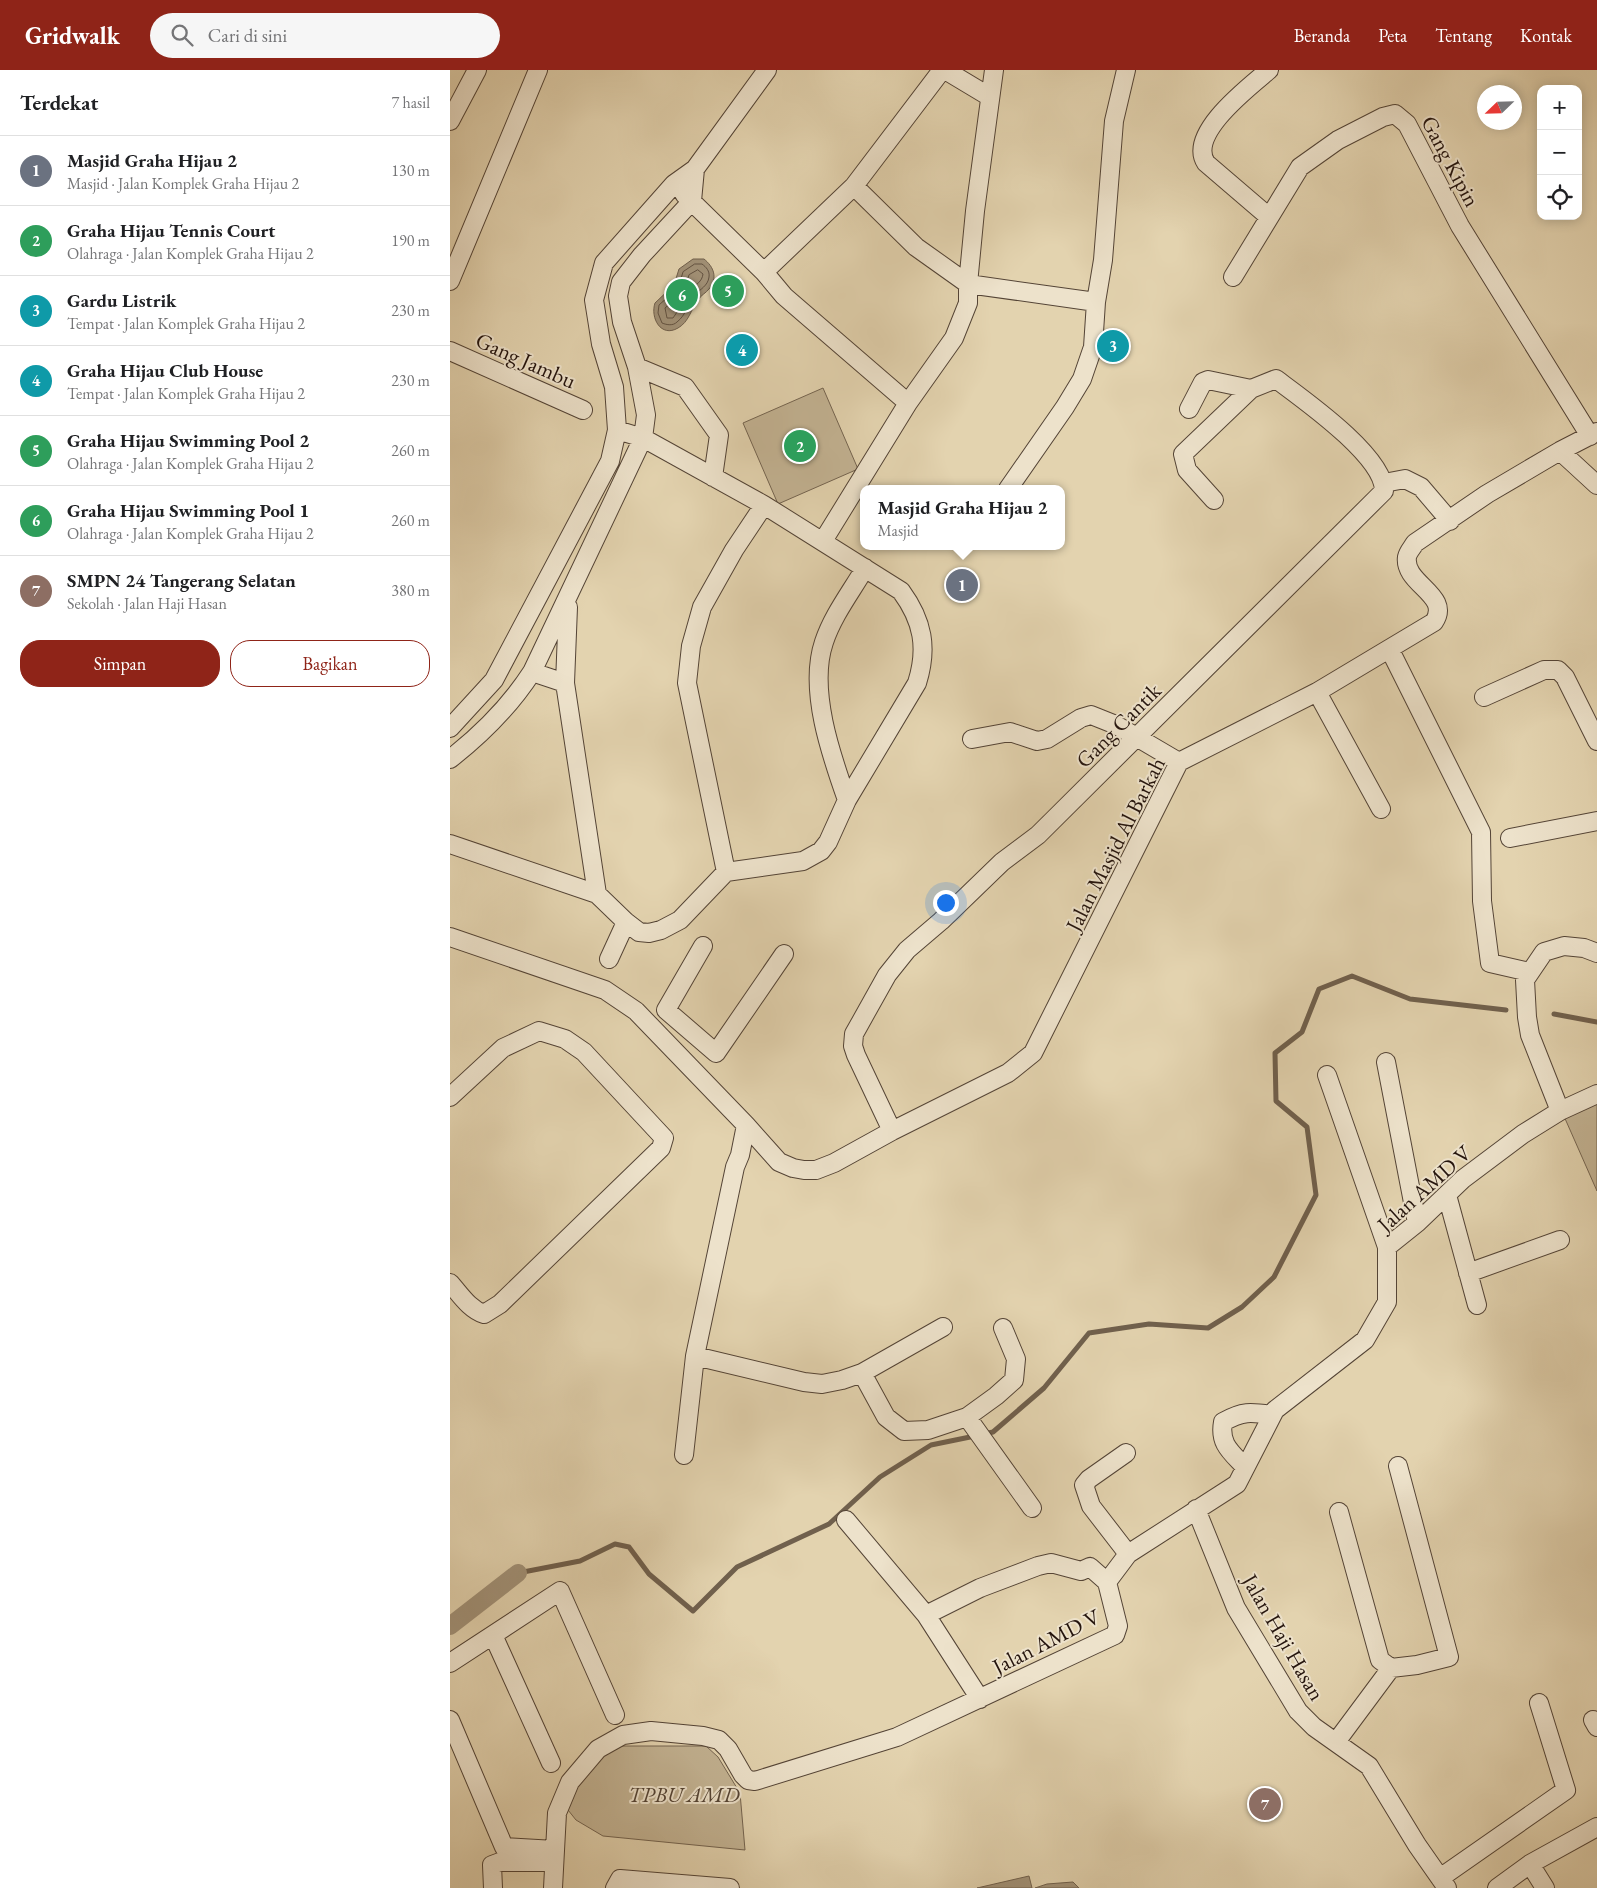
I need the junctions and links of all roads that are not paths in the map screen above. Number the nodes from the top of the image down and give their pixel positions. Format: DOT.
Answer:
graph roads {
  1 [pos="477,70"];
  2 [pos="538,70"];
  3 [pos="767,70"];
  4 [pos="943,70"];
  5 [pos="994,70"];
  6 [pos="1126,70"];
  7 [pos="1269,70"];
  8 [pos="990,98"];
  9 [pos="450,121"];
  10 [pos="695,169"];
  11 [pos="674,184"];
  12 [pos="854,186"];
  13 [pos="692,201"];
  14 [pos="1270,217"];
  15 [pos="764,272"];
  16 [pos="1233,277"];
  17 [pos="450,281"];
  18 [pos="968,284"];
  19 [pos="1096,302"];
  20 [pos="450,351"];
  21 [pos="637,367"];
  22 [pos="1251,389"];
  23 [pos="908,403"];
  24 [pos="1189,409"];
  25 [pos="583,410"];
  26 [pos="617,430"];
  27 [pos="1594,434"];
  28 [pos="643,438"];
  29 [pos="1560,451"];
  30 [pos="713,477"];
  31 [pos="1384,483"];
  32 [pos="1011,485"];
  33 [pos="1597,485"];
  34 [pos="1214,500"];
  35 [pos="764,505"];
  36 [pos="1450,520"];
  37 [pos="823,541"];
  38 [pos="865,568"];
  39 [pos="568,597"];
  40 [pos="1390,650"];
  41 [pos="532,672"];
  42 [pos="565,683"];
  43 [pos="1317,692"];
  44 [pos="1484,697"];
  45 [pos="1592,719"];
  46 [pos="450,728"];
  47 [pos="972,739"];
  48 [pos="1136,739"];
  49 [pos="1597,741"];
  50 [pos="450,759"];
  51 [pos="1179,762"];
  52 [pos="847,800"];
  53 [pos="1381,809"];
  54 [pos="1597,821"];
  55 [pos="1510,838"];
  56 [pos="450,844"];
  57 [pos="726,872"];
  58 [pos="597,894"];
  59 [pos="626,922"];
  60 [pos="450,936"];
  61 [pos="703,946"];
  62 [pos="1597,953"];
  63 [pos="784,954"];
  64 [pos="608,959"];
  65 [pos="1529,972"];
  66 [pos="694,1034"];
  67 [pos="679,1056"];
  68 [pos="1386,1062"];
  69 [pos="1327,1075"];
  70 [pos="1597,1094"];
  71 [pos="450,1097"];
  72 [pos="1560,1111"];
  73 [pos="742,1121"];
  74 [pos="892,1131"];
  75 [pos="764,1146"];
  76 [pos="740,1155"];
  77 [pos="1446,1195"];
  78 [pos="1417,1223"];
  79 [pos="1560,1240"];
  80 [pos="1387,1247"];
  81 [pos="1468,1273"];
  82 [pos="450,1283"];
  83 [pos="1477,1305"];
  84 [pos="943,1327"];
  85 [pos="1003,1328"];
  86 [pos="695,1356"];
  87 [pos="862,1374"];
  88 [pos="1272,1416"];
  89 [pos="971,1422"];
  90 [pos="1126,1453"];
  91 [pos="684,1455"];
  92 [pos="1398,1466"];
  93 [pos="1245,1467"];
  94 [pos="1032,1508"];
  95 [pos="1196,1509"];
  96 [pos="1339,1512"];
  97 [pos="846,1520"];
  98 [pos="1128,1554"];
  99 [pos="1107,1582"];
  100 [pos="926,1614"];
  101 [pos="492,1635"];
  102 [pos="450,1664"];
  103 [pos="1391,1668"];
  104 [pos="980,1699"];
  105 [pos="1539,1703"];
  106 [pos="615,1715"];
  107 [pos="450,1720"];
  108 [pos="1336,1742"];
  109 [pos="551,1763"];
  110 [pos="1597,1827"];
  111 [pos="554,1856"];
  112 [pos="1530,1864"];
  113 [pos="1444,1883"];
  114 [pos="492,1888"];
  115 [pos="553,1888"];
  116 [pos="615,1888"];
  117 [pos="730,1888"];
  118 [pos="1497,1888"];
  119 [pos="1545,1888"];
  1 -- 9 [label="street"];
  2 -- 17 [label="street"];
  3 -- 10 [label="street"];
  4 -- 8 [label="street"];
  4 -- 12 [label="street"];
  5 -- 8 [label="street"];
  6 -- 19 [label="street"];
  7 -- 14 [label="street"];
  8 -- 18 [label="street"];
  10 -- 11 [label="street"];
  10 -- 13 [label="street"];
  11 -- 13 [label="street"];
  11 -- 26 [label="street"];
  12 -- 15 [label="street"];
  12 -- 18 [label="street"];
  13 -- 15 [label="street"];
  13 -- 21 [label="street"];
  14 -- 16 [label="street, Gang Kipin"];
  14 -- 27 [label="street, Gang Kipin"];
  15 -- 23 [label="street"];
  18 -- 19 [label="street"];
  18 -- 23 [label="street"];
  19 -- 32 [label="street"];
  20 -- 25 [label="street, Gang Jambu"];
  21 -- 28 [label="street"];
  21 -- 30 [label="street"];
  22 -- 24 [label="street"];
  22 -- 31 [label="street"];
  22 -- 34 [label="street"];
  23 -- 37 [label="street"];
  26 -- 28 [label="street"];
  26 -- 46 [label="street"];
  27 -- 29 [label="street, Jalan Masjid Al Barkah"];
  28 -- 30 [label="street"];
  28 -- 39 [label="street"];
  29 -- 33 [label="street"];
  29 -- 36 [label="street, Jalan Masjid Al Barkah"];
  30 -- 35 [label="street"];
  31 -- 36 [label="street"];
  31 -- 48 [label="street, Gang Cantik"];
  35 -- 37 [label="street"];
  35 -- 57 [label="street"];
  36 -- 40 [label="street, Jalan Masjid Al Barkah"];
  37 -- 38 [label="street"];
  38 -- 52 [label="street"];
  38 -- 52 [label="street"];
  39 -- 41 [label="street"];
  39 -- 42 [label="street"];
  40 -- 43 [label="street, Jalan Masjid Al Barkah"];
  40 -- 65 [label="street"];
  41 -- 42 [label="street"];
  41 -- 50 [label="street"];
  42 -- 58 [label="street"];
  43 -- 51 [label="street, Jalan Masjid Al Barkah"];
  43 -- 53 [label="street"];
  44 -- 45 [label="street"];
  45 -- 49 [label="street"];
  47 -- 48 [label="street"];
  48 -- 51 [label="street"];
  48 -- 74 [label="street, Gang Cantik"];
  51 -- 74 [label="street, Jalan Masjid Al Barkah"];
  52 -- 57 [label="street"];
  54 -- 55 [label="street"];
  56 -- 58 [label="street"];
  57 -- 59 [label="street"];
  58 -- 59 [label="street"];
  59 -- 64 [label="street"];
  60 -- 67 [label="street, Jalan Masjid Al Barkah"];
  61 -- 66 [label="street"];
  62 -- 65 [label="street"];
  63 -- 66 [label="street"];
  65 -- 72 [label="street"];
  66 -- 67 [label="street"];
  67 -- 73 [label="street, Jalan Masjid Al Barkah"];
  68 -- 78 [label="street"];
  69 -- 80 [label="street"];
  70 -- 72 [label="street, Jalan AMD V"];
  71 -- 82 [label="street"];
  72 -- 77 [label="street, Jalan AMD V"];
  73 -- 75 [label="street, Jalan Masjid Al Barkah"];
  73 -- 76 [label="street"];
  74 -- 75 [label="street, Jalan Masjid Al Barkah"];
  75 -- 76 [label="street"];
  76 -- 86 [label="street"];
  77 -- 78 [label="street, Jalan AMD V"];
  77 -- 81 [label="street"];
  78 -- 80 [label="street, Jalan AMD V"];
  79 -- 81 [label="street"];
  80 -- 88 [label="street, Jalan AMD V"];
  81 -- 83 [label="street"];
  84 -- 87 [label="street"];
  85 -- 89 [label="street"];
  86 -- 87 [label="street"];
  86 -- 91 [label="street"];
  87 -- 89 [label="street"];
  88 -- 93 [label="street, Jalan AMD V"];
  88 -- 93 [label="street"];
  89 -- 94 [label="street"];
  90 -- 98 [label="street"];
  92 -- 103 [label="street"];
  93 -- 95 [label="street, Jalan AMD V"];
  95 -- 98 [label="street, Jalan AMD V"];
  95 -- 108 [label="street, Jalan Haji Hasan"];
  96 -- 103 [label="street"];
  97 -- 100 [label="street"];
  98 -- 99 [label="street, Jalan AMD V"];
  99 -- 100 [label="street"];
  99 -- 104 [label="street, Jalan AMD V"];
  100 -- 104 [label="street"];
  101 -- 102 [label="street"];
  101 -- 106 [label="street"];
  101 -- 109 [label="street"];
  103 -- 108 [label="street"];
  104 -- 111 [label="street, Jalan AMD V"];
  105 -- 113 [label="street"];
  107 -- 111 [label="street"];
  108 -- 113 [label="street, Jalan Haji Hasan"];
  110 -- 112 [label="street"];
  111 -- 114 [label="street"];
  111 -- 115 [label="street, Jalan AMD V"];
  112 -- 118 [label="street"];
  112 -- 119 [label="street"];
  116 -- 117 [label="street"];
}
